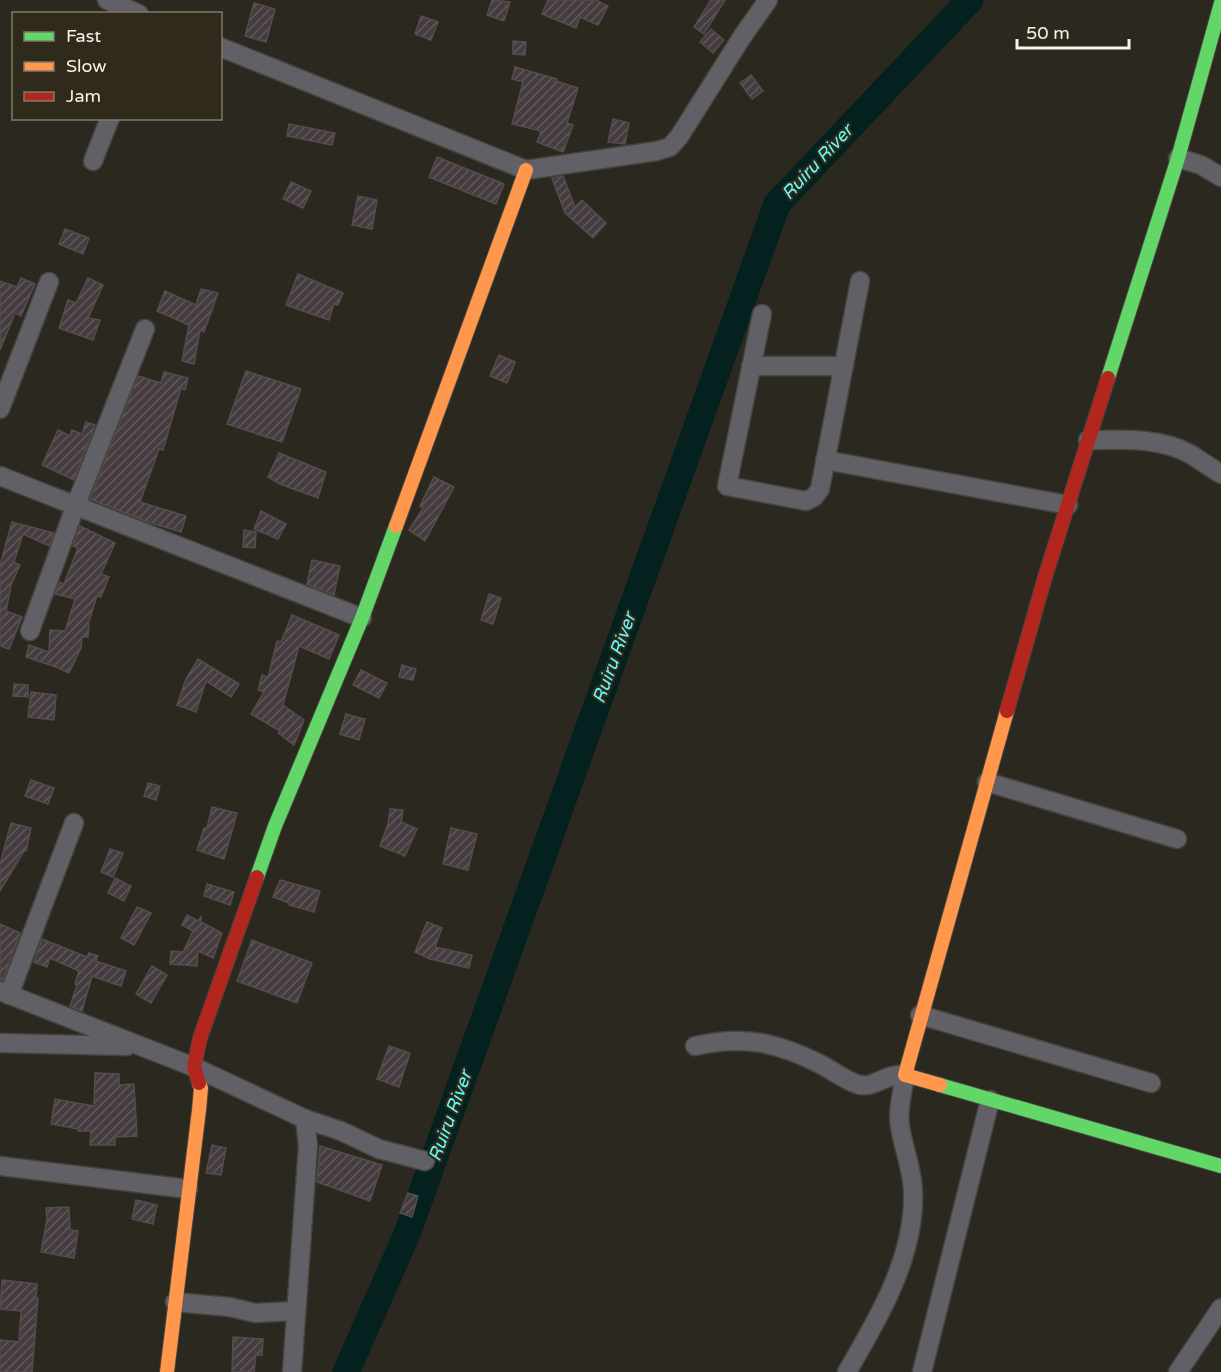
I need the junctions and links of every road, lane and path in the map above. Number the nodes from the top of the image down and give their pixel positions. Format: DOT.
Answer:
graph roads {
  1 [pos="107,0"];
  2 [pos="768,0"];
  3 [pos="1221,3"];
  4 [pos="135,12"];
  5 [pos="222,48"];
  6 [pos="109,120"];
  7 [pos="1178,158"];
  8 [pos="93,160"];
  9 [pos="526,170"];
  10 [pos="1221,177"];
  11 [pos="860,281"];
  12 [pos="49,282"];
  13 [pos="762,314"];
  14 [pos="145,329"];
  15 [pos="751,366"];
  16 [pos="844,366"];
  17 [pos="0,409"];
  18 [pos="1088,440"];
  19 [pos="825,460"];
  20 [pos="1221,474"];
  21 [pos="0,476"];
  22 [pos="1068,505"];
  23 [pos="75,507"];
  24 [pos="362,618"];
  25 [pos="30,631"];
  26 [pos="987,782"];
  27 [pos="74,823"];
  28 [pos="1177,840"];
  29 [pos="5,993"];
  30 [pos="921,1015"];
  31 [pos="0,1043"];
  32 [pos="695,1046"];
  33 [pos="141,1047"];
  34 [pos="194,1067"];
  35 [pos="905,1075"];
  36 [pos="1151,1083"];
  37 [pos="990,1100"];
  38 [pos="305,1119"];
  39 [pos="425,1161"];
  40 [pos="0,1166"];
  41 [pos="1221,1166"];
  42 [pos="188,1189"];
  43 [pos="175,1302"];
  44 [pos="1221,1308"];
  45 [pos="296,1311"];
  46 [pos="167,1372"];
  47 [pos="292,1372"];
  48 [pos="847,1372"];
  49 [pos="922,1372"];
  50 [pos="1179,1372"];
  1 -- 4 [label="street"];
  2 -- 9 [label="street"];
  3 -- 7 [label="street"];
  5 -- 9 [label="street"];
  6 -- 8 [label="street"];
  7 -- 10 [label="street"];
  7 -- 18 [label="street"];
  9 -- 24 [label="street"];
  11 -- 16 [label="street"];
  12 -- 17 [label="street"];
  13 -- 15 [label="street"];
  14 -- 23 [label="street"];
  15 -- 16 [label="street"];
  15 -- 19 [label="street"];
  16 -- 19 [label="street"];
  18 -- 20 [label="street"];
  18 -- 22 [label="street"];
  19 -- 22 [label="street"];
  21 -- 23 [label="street"];
  22 -- 26 [label="street"];
  23 -- 24 [label="street"];
  23 -- 25 [label="street"];
  24 -- 34 [label="street"];
  26 -- 28 [label="street"];
  26 -- 30 [label="street"];
  27 -- 29 [label="street"];
  29 -- 33 [label="street"];
  30 -- 35 [label="street"];
  30 -- 36 [label="street"];
  31 -- 33 [label="street"];
  32 -- 35 [label="street"];
  33 -- 34 [label="street"];
  34 -- 38 [label="street"];
  34 -- 42 [label="street"];
  35 -- 37 [label="street"];
  35 -- 48 [label="street"];
  37 -- 41 [label="street"];
  37 -- 49 [label="street"];
  38 -- 39 [label="street"];
  38 -- 45 [label="street"];
  40 -- 42 [label="street"];
  42 -- 43 [label="street"];
  43 -- 45 [label="street"];
  43 -- 46 [label="street"];
  44 -- 50 [label="street"];
  45 -- 47 [label="street"];
}
